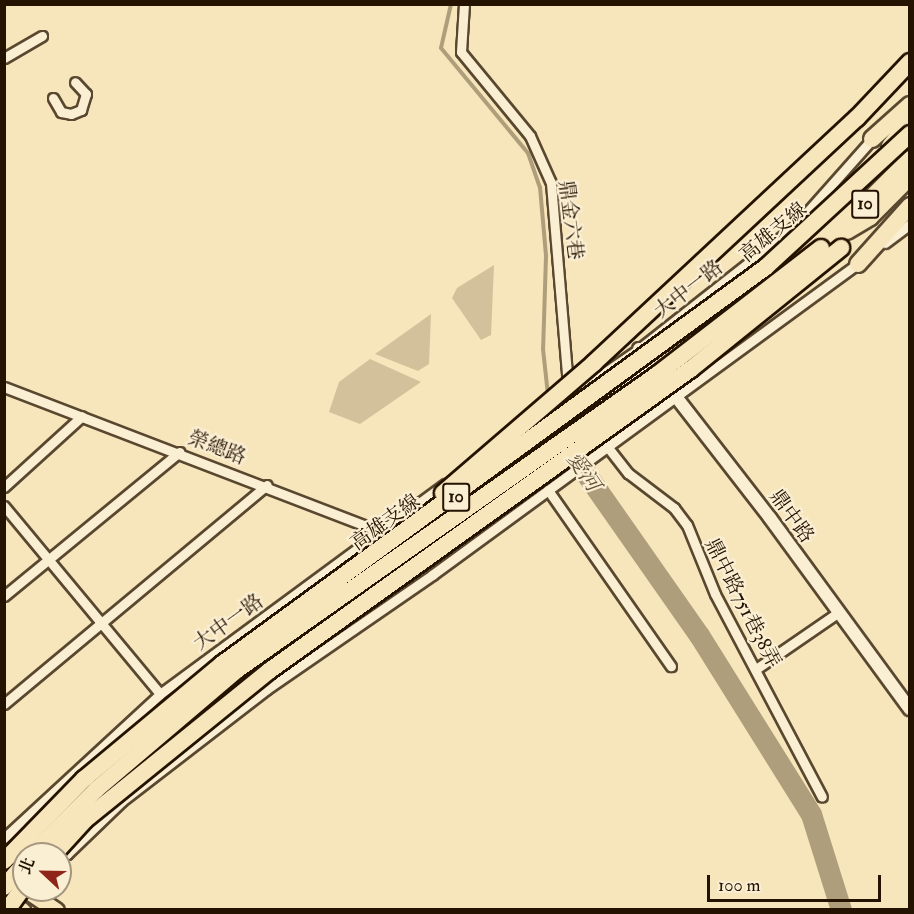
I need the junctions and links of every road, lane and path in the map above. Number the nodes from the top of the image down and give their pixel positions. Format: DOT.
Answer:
graph roads {
  1 [pos="464,4"];
  2 [pos="42,36"];
  3 [pos="4,58"];
  4 [pos="909,62"];
  5 [pos="75,82"];
  6 [pos="909,97"];
  7 [pos="53,98"];
  8 [pos="909,105"];
  9 [pos="909,121"];
  10 [pos="909,134"];
  11 [pos="872,139"];
  12 [pos="909,159"];
  13 [pos="909,177"];
  14 [pos="909,189"];
  15 [pos="909,206"];
  16 [pos="909,224"];
  17 [pos="821,248"];
  18 [pos="858,264"];
  19 [pos="639,349"];
  20 [pos="658,360"];
  21 [pos="4,387"];
  22 [pos="677,396"];
  23 [pos="568,397"];
  24 [pos="82,416"];
  25 [pos="573,429"];
  26 [pos="606,446"];
  27 [pos="179,452"];
  28 [pos="488,453"];
  29 [pos="489,478"];
  30 [pos="267,485"];
  31 [pos="4,487"];
  32 [pos="548,490"];
  33 [pos="4,506"];
  34 [pos="382,531"];
  35 [pos="477,541"];
  36 [pos="399,542"];
  37 [pos="412,551"];
  38 [pos="48,559"];
  39 [pos="328,590"];
  40 [pos="4,596"];
  41 [pos="839,612"];
  42 [pos="99,623"];
  43 [pos="671,666"];
  44 [pos="756,669"];
  45 [pos="160,694"];
  46 [pos="4,704"];
  47 [pos="909,709"];
  48 [pos="115,795"];
  49 [pos="822,797"];
  50 [pos="102,808"];
  51 [pos="30,815"];
  52 [pos="4,838"];
  53 [pos="20,842"];
  54 [pos="44,842"];
  55 [pos="59,842"];
  56 [pos="65,842"];
  57 [pos="71,842"];
  58 [pos="72,849"];
  59 [pos="4,861"];
  60 [pos="4,898"];
  61 [pos="16,909"];
  1 -- 23 [label="street, 鼎金六巷"];
  2 -- 3 [label="street"];
  4 -- 39 [label="highway, bridge"];
  5 -- 7 [label="street"];
  6 -- 11 [label="street, 大中一路"];
  8 -- 11 [label="highway"];
  9 -- 20 [label="highway"];
  10 -- 39 [label="highway, 高雄支線 / 10, bridge"];
  11 -- 19 [label="street, 大中一路"];
  12 -- 17 [label="highway, 高雄支線 / 10"];
  13 -- 17 [label="highway"];
  14 -- 56 [label="highway, bridge"];
  15 -- 18 [label="highway"];
  16 -- 18 [label="street"];
  17 -- 25 [label="highway, 高雄支線 / 10, bridge"];
  18 -- 22 [label="street"];
  19 -- 20 [label="street, 鼎中路"];
  19 -- 23 [label="street, 大中一路"];
  20 -- 22 [label="street, 鼎中路"];
  20 -- 25 [label="street"];
  21 -- 24 [label="street, 榮總路"];
  22 -- 26 [label="street"];
  22 -- 41 [label="street, 鼎中路"];
  23 -- 28 [label="street, 大中一路"];
  24 -- 27 [label="street, 榮總路"];
  24 -- 31 [label="street"];
  25 -- 29 [label="street"];
  25 -- 48 [label="highway, bridge"];
  25 -- 54 [label="highway, 高雄支線 / 10, bridge"];
  26 -- 32 [label="street"];
  26 -- 44 [label="street, 鼎中路751巷38弄"];
  27 -- 30 [label="street, 榮總路"];
  27 -- 38 [label="street"];
  28 -- 29 [label="street"];
  28 -- 34 [label="street, 大中一路"];
  29 -- 36 [label="street"];
  29 -- 37 [label="street"];
  30 -- 34 [label="street, 榮總路"];
  30 -- 42 [label="street"];
  32 -- 35 [label="street"];
  32 -- 43 [label="street"];
  33 -- 38 [label="street"];
  34 -- 36 [label="street, 榮總路"];
  34 -- 45 [label="street, 大中一路"];
  35 -- 37 [label="street"];
  35 -- 58 [label="street"];
  36 -- 37 [label="street, 榮總路"];
  37 -- 55 [label="street"];
  38 -- 40 [label="street"];
  38 -- 42 [label="street"];
  39 -- 59 [label="highway, 高雄支線 / 10, bridge"];
  41 -- 44 [label="street"];
  41 -- 47 [label="street, 鼎中路"];
  42 -- 45 [label="street"];
  42 -- 46 [label="street"];
  44 -- 49 [label="street, 鼎中路751巷38弄"];
  45 -- 51 [label="street, 大中一路"];
  50 -- 57 [label="highway"];
  51 -- 52 [label="street, 大中一路"];
  51 -- 53 [label="street"];
  60 -- 61 [label="main road"];
}
